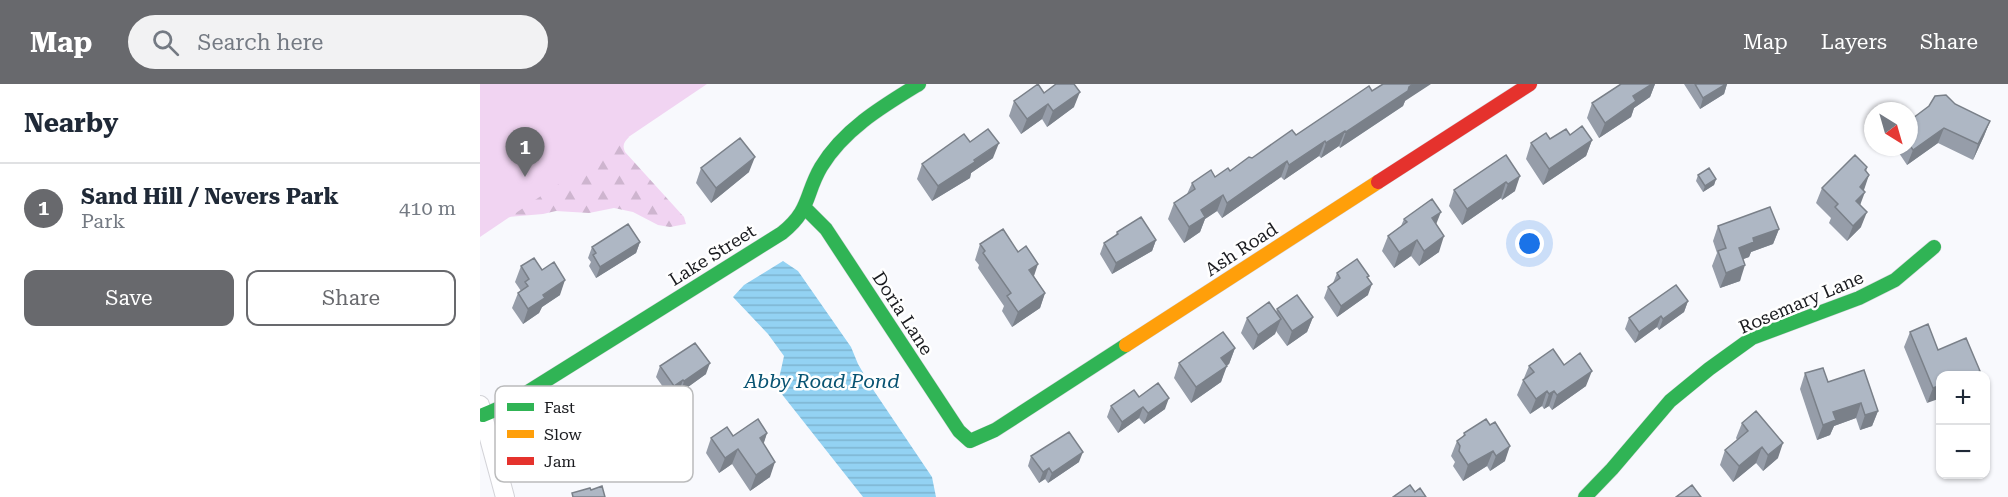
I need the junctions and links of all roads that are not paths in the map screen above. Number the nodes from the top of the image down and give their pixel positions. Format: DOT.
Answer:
graph roads {
  1 [pos="919,84"];
  2 [pos="1530,84"];
  3 [pos="805,208"];
  4 [pos="1934,247"];
  5 [pos="537,386"];
  6 [pos="481,410"];
  7 [pos="970,441"];
  8 [pos="495,461"];
  9 [pos="501,482"];
  10 [pos="505,497"];
  11 [pos="1585,497"];
  1 -- 3 [label="street, Lake Street"];
  2 -- 7 [label="street, Ash Road"];
  3 -- 5 [label="street, Lake Street"];
  3 -- 7 [label="street, Doria Lane"];
  4 -- 11 [label="street, Rosemary Lane"];
  6 -- 8 [label="street"];
  9 -- 10 [label="street"];
}
